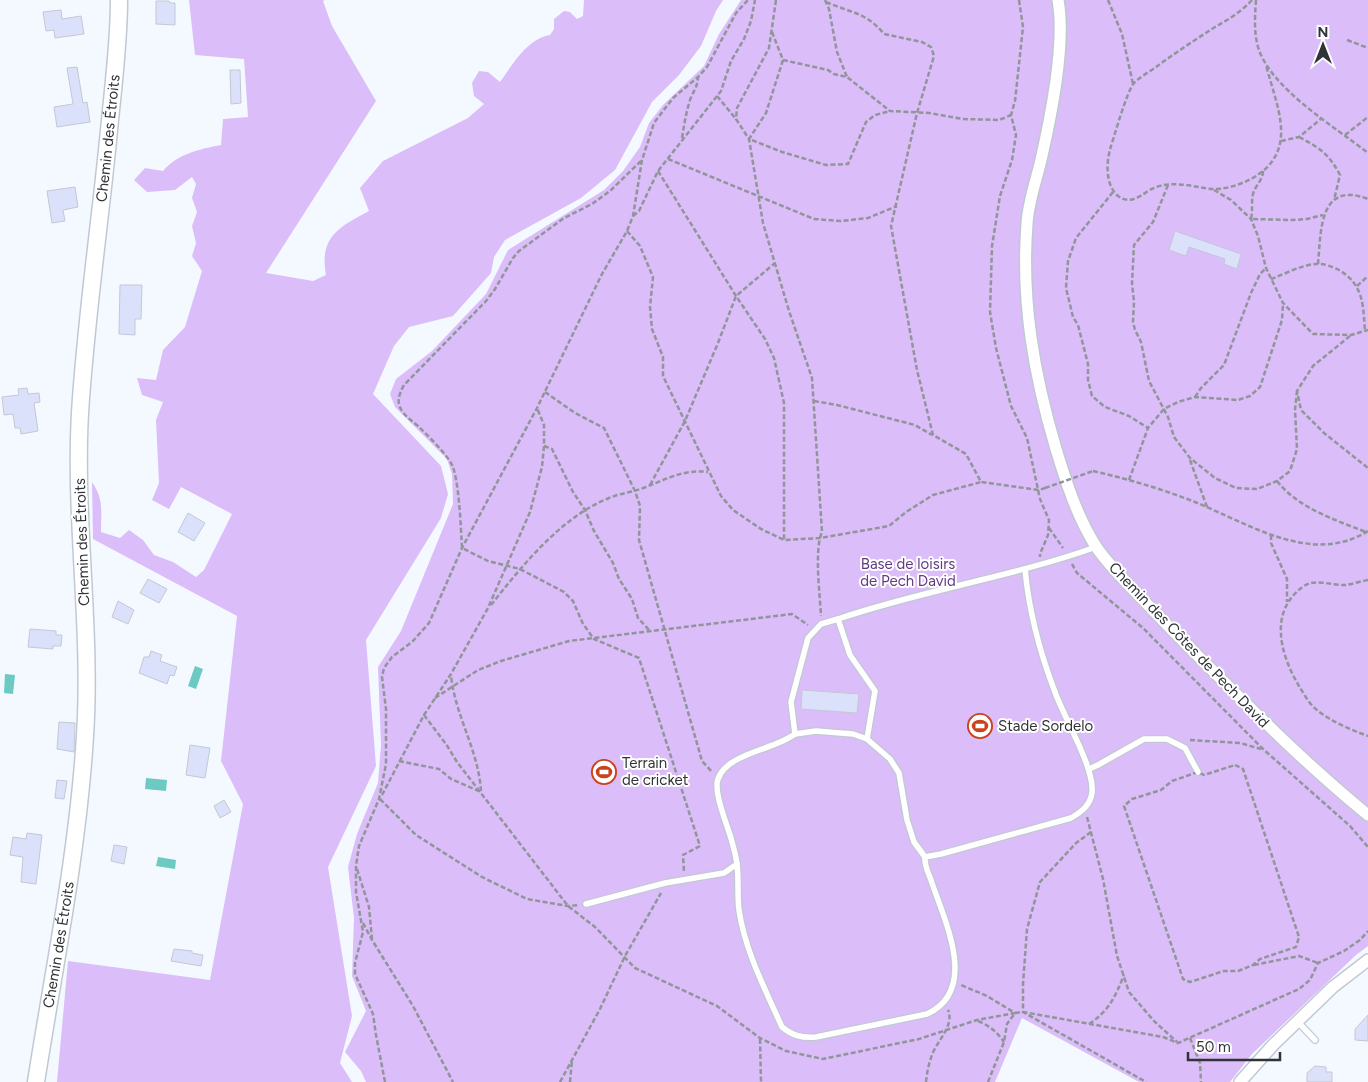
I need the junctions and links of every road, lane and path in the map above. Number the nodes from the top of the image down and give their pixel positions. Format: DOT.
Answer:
graph roads {
  1 [pos="119,0"];
  2 [pos="748,0"];
  3 [pos="755,0"];
  4 [pos="776,0"];
  5 [pos="1019,0"];
  6 [pos="1058,0"];
  7 [pos="1108,0"];
  8 [pos="1252,0"];
  9 [pos="1256,0"];
  10 [pos="826,1"];
  11 [pos="771,31"];
  12 [pos="1347,40"];
  13 [pos="1368,48"];
  14 [pos="783,60"];
  15 [pos="1266,65"];
  16 [pos="698,77"];
  17 [pos="847,77"];
  18 [pos="1133,84"];
  19 [pos="717,96"];
  20 [pos="890,111"];
  21 [pos="916,113"];
  22 [pos="1011,115"];
  23 [pos="1368,117"];
  24 [pos="1322,118"];
  25 [pos="736,119"];
  26 [pos="1345,135"];
  27 [pos="1299,137"];
  28 [pos="682,139"];
  29 [pos="749,139"];
  30 [pos="1280,141"];
  31 [pos="1368,152"];
  32 [pos="668,158"];
  33 [pos="642,160"];
  34 [pos="658,171"];
  35 [pos="1264,172"];
  36 [pos="1168,185"];
  37 [pos="1212,189"];
  38 [pos="1113,192"];
  39 [pos="758,195"];
  40 [pos="1368,199"];
  41 [pos="1334,200"];
  42 [pos="897,206"];
  43 [pos="1323,215"];
  44 [pos="633,216"];
  45 [pos="1251,219"];
  46 [pos="627,231"];
  47 [pos="775,263"];
  48 [pos="1318,264"];
  49 [pos="1266,268"];
  50 [pos="1368,276"];
  51 [pos="1271,279"];
  52 [pos="1357,286"];
  53 [pos="736,296"];
  54 [pos="1283,303"];
  55 [pos="1367,331"];
  56 [pos="1351,335"];
  57 [pos="1298,391"];
  58 [pos="545,392"];
  59 [pos="1195,397"];
  60 [pos="814,401"];
  61 [pos="537,408"];
  62 [pos="1164,409"];
  63 [pos="685,421"];
  64 [pos="1148,428"];
  65 [pos="933,435"];
  66 [pos="544,446"];
  67 [pos="1190,458"];
  68 [pos="1368,468"];
  69 [pos="708,472"];
  70 [pos="1129,480"];
  71 [pos="1277,481"];
  72 [pos="981,482"];
  73 [pos="649,486"];
  74 [pos="1039,490"];
  75 [pos="635,491"];
  76 [pos="1207,507"];
  77 [pos="585,510"];
  78 [pos="1049,528"];
  79 [pos="1368,532"];
  80 [pos="1271,535"];
  81 [pos="820,538"];
  82 [pos="784,540"];
  83 [pos="1096,547"];
  84 [pos="462,548"];
  85 [pos="1068,557"];
  86 [pos="507,564"];
  87 [pos="1040,565"];
  88 [pos="520,569"];
  89 [pos="1024,569"];
  90 [pos="1368,580"];
  91 [pos="1287,604"];
  92 [pos="488,608"];
  93 [pos="838,619"];
  94 [pos="821,624"];
  95 [pos="665,628"];
  96 [pos="650,631"];
  97 [pos="594,639"];
  98 [pos="451,674"];
  99 [pos="452,687"];
  100 [pos="435,698"];
  101 [pos="424,715"];
  102 [pos="795,734"];
  103 [pos="1368,736"];
  104 [pos="866,738"];
  105 [pos="1167,739"];
  106 [pos="1263,749"];
  107 [pos="399,761"];
  108 [pos="1089,769"];
  109 [pos="1198,772"];
  110 [pos="718,779"];
  111 [pos="481,792"];
  112 [pos="379,799"];
  113 [pos="1083,810"];
  114 [pos="1368,815"];
  115 [pos="1091,832"];
  116 [pos="1368,847"];
  117 [pos="925,857"];
  118 [pos="737,864"];
  119 [pos="356,866"];
  120 [pos="685,880"];
  121 [pos="665,883"];
  122 [pos="586,904"];
  123 [pos="568,906"];
  124 [pos="361,920"];
  125 [pos="1368,931"];
  126 [pos="372,940"];
  127 [pos="625,956"];
  128 [pos="1368,960"];
  129 [pos="1318,963"];
  130 [pos="1253,965"];
  131 [pos="1124,976"];
  132 [pos="954,983"];
  133 [pos="945,1002"];
  134 [pos="1023,1012"];
  135 [pos="1015,1013"];
  136 [pos="977,1020"];
  137 [pos="1298,1022"];
  138 [pos="1087,1024"];
  139 [pos="945,1030"];
  140 [pos="760,1038"];
  141 [pos="1190,1038"];
  142 [pos="1315,1040"];
  143 [pos="1004,1042"];
  144 [pos="1178,1043"];
  145 [pos="573,1059"];
  146 [pos="36,1082"];
  147 [pos="385,1082"];
  148 [pos="453,1082"];
  149 [pos="560,1082"];
  150 [pos="570,1082"];
  151 [pos="761,1082"];
  152 [pos="926,1082"];
  153 [pos="988,1082"];
  154 [pos="1146,1082"];
  155 [pos="1201,1082"];
  156 [pos="1240,1082"];
  1 -- 146 [label="main road, Chemin des Étroits"];
  2 -- 16 [label="path"];
  3 -- 19 [label="path"];
  4 -- 11 [label="path"];
  5 -- 22 [label="path"];
  6 -- 83 [label="street, Chemin des Côtes de Pech David"];
  7 -- 18 [label="path"];
  8 -- 18 [label="path"];
  9 -- 15 [label="path"];
  10 -- 17 [label="path"];
  10 -- 21 [label="path"];
  11 -- 14 [label="path"];
  11 -- 25 [label="path"];
  12 -- 13 [label="path"];
  14 -- 17 [label="path"];
  14 -- 29 [label="path"];
  15 -- 24 [label="path"];
  15 -- 30 [label="path"];
  16 -- 28 [label="path"];
  16 -- 33 [label="path"];
  17 -- 20 [label="path"];
  18 -- 38 [label="path"];
  19 -- 25 [label="path"];
  19 -- 28 [label="path"];
  20 -- 21 [label="path"];
  20 -- 29 [label="path"];
  21 -- 22 [label="path"];
  21 -- 42 [label="path"];
  22 -- 74 [label="path"];
  23 -- 26 [label="path"];
  24 -- 26 [label="path"];
  24 -- 27 [label="path"];
  25 -- 29 [label="path"];
  26 -- 31 [label="path"];
  27 -- 30 [label="path"];
  27 -- 41 [label="path"];
  28 -- 32 [label="path"];
  29 -- 39 [label="path"];
  30 -- 35 [label="path"];
  32 -- 34 [label="path"];
  32 -- 39 [label="path"];
  33 -- 44 [label="path"];
  33 -- 84 [label="path"];
  34 -- 44 [label="path"];
  34 -- 53 [label="path"];
  35 -- 37 [label="path"];
  35 -- 45 [label="path"];
  36 -- 37 [label="path"];
  36 -- 38 [label="path"];
  36 -- 62 [label="path"];
  37 -- 45 [label="path"];
  38 -- 64 [label="path"];
  39 -- 42 [label="path"];
  39 -- 47 [label="path"];
  40 -- 41 [label="path"];
  41 -- 43 [label="path"];
  42 -- 65 [label="path"];
  43 -- 45 [label="path"];
  43 -- 48 [label="path"];
  44 -- 46 [label="path"];
  45 -- 49 [label="path"];
  46 -- 58 [label="path"];
  46 -- 63 [label="path"];
  47 -- 53 [label="path"];
  47 -- 60 [label="path"];
  48 -- 51 [label="path"];
  48 -- 52 [label="path"];
  49 -- 51 [label="path"];
  49 -- 59 [label="path"];
  50 -- 52 [label="path"];
  51 -- 54 [label="path"];
  52 -- 55 [label="path"];
  53 -- 63 [label="path"];
  53 -- 82 [label="path"];
  54 -- 56 [label="path"];
  54 -- 59 [label="path"];
  55 -- 56 [label="path"];
  56 -- 57 [label="path"];
  57 -- 68 [label="path"];
  57 -- 71 [label="path"];
  58 -- 61 [label="path"];
  58 -- 75 [label="path"];
  59 -- 62 [label="path"];
  60 -- 65 [label="path"];
  60 -- 81 [label="path"];
  61 -- 66 [label="path"];
  61 -- 84 [label="path"];
  62 -- 64 [label="path"];
  62 -- 67 [label="path"];
  63 -- 69 [label="path"];
  63 -- 73 [label="path"];
  64 -- 70 [label="path"];
  65 -- 72 [label="path"];
  66 -- 77 [label="path"];
  66 -- 86 [label="path"];
  67 -- 71 [label="path"];
  67 -- 76 [label="path"];
  69 -- 73 [label="path"];
  69 -- 82 [label="path"];
  70 -- 74 [label="path, bridge"];
  70 -- 76 [label="path"];
  71 -- 79 [label="path"];
  72 -- 74 [label="path"];
  72 -- 81 [label="path"];
  73 -- 75 [label="path"];
  74 -- 78 [label="path"];
  75 -- 77 [label="path"];
  75 -- 95 [label="path"];
  76 -- 80 [label="path"];
  77 -- 88 [label="path"];
  77 -- 96 [label="path"];
  78 -- 85 [label="path"];
  78 -- 87 [label="path"];
  79 -- 80 [label="path"];
  80 -- 91 [label="path"];
  81 -- 82 [label="path"];
  81 -- 94 [label="path"];
  83 -- 85 [label="lane"];
  83 -- 114 [label="street, Chemin des Côtes de Pech David"];
  84 -- 86 [label="path"];
  84 -- 112 [label="path"];
  85 -- 87 [label="lane"];
  85 -- 106 [label="path"];
  86 -- 88 [label="path"];
  86 -- 92 [label="path"];
  87 -- 89 [label="lane"];
  88 -- 92 [label="path"];
  88 -- 97 [label="path"];
  89 -- 93 [label="lane"];
  89 -- 108 [label="lane"];
  90 -- 91 [label="path"];
  91 -- 103 [label="path"];
  92 -- 98 [label="path"];
  93 -- 94 [label="lane"];
  93 -- 104 [label="lane"];
  94 -- 95 [label="path"];
  94 -- 102 [label="lane"];
  95 -- 96 [label="path"];
  95 -- 110 [label="path"];
  96 -- 97 [label="path"];
  97 -- 99 [label="path"];
  97 -- 120 [label="path"];
  98 -- 99 [label="path"];
  98 -- 100 [label="path"];
  99 -- 100 [label="path"];
  99 -- 111 [label="path"];
  100 -- 101 [label="path"];
  101 -- 107 [label="path"];
  101 -- 111 [label="path"];
  102 -- 104 [label="lane"];
  102 -- 110 [label="lane"];
  104 -- 117 [label="lane"];
  105 -- 106 [label="path"];
  105 -- 108 [label="lane"];
  105 -- 109 [label="lane"];
  106 -- 116 [label="path"];
  107 -- 111 [label="path"];
  107 -- 112 [label="path"];
  108 -- 113 [label="lane"];
  109 -- 130 [label="path"];
  109 -- 130 [label="path"];
  110 -- 118 [label="lane"];
  111 -- 123 [label="path"];
  112 -- 119 [label="path"];
  112 -- 123 [label="path"];
  113 -- 115 [label="path"];
  113 -- 117 [label="lane"];
  115 -- 131 [label="path"];
  115 -- 134 [label="path"];
  117 -- 132 [label="lane"];
  118 -- 120 [label="lane"];
  118 -- 133 [label="lane"];
  119 -- 124 [label="path"];
  119 -- 126 [label="path"];
  120 -- 121 [label="lane"];
  121 -- 122 [label="lane"];
  121 -- 127 [label="path"];
  122 -- 123 [label="path"];
  123 -- 127 [label="path"];
  124 -- 126 [label="path"];
  124 -- 147 [label="path"];
  125 -- 129 [label="path"];
  126 -- 148 [label="path"];
  127 -- 140 [label="path"];
  127 -- 145 [label="path"];
  128 -- 137 [label="street"];
  129 -- 130 [label="path"];
  129 -- 141 [label="path"];
  131 -- 138 [label="path"];
  131 -- 144 [label="path"];
  132 -- 133 [label="lane"];
  132 -- 135 [label="path"];
  133 -- 139 [label="path"];
  134 -- 135 [label="path"];
  134 -- 138 [label="path"];
  134 -- 154 [label="path"];
  135 -- 136 [label="path"];
  135 -- 143 [label="path"];
  136 -- 139 [label="path"];
  136 -- 143 [label="path"];
  137 -- 142 [label="lane"];
  137 -- 156 [label="street"];
  138 -- 144 [label="path"];
  139 -- 140 [label="path"];
  139 -- 152 [label="path"];
  140 -- 151 [label="path"];
  141 -- 144 [label="path"];
  141 -- 155 [label="path"];
  143 -- 153 [label="path"];
  145 -- 149 [label="path"];
  145 -- 150 [label="path"];
}
